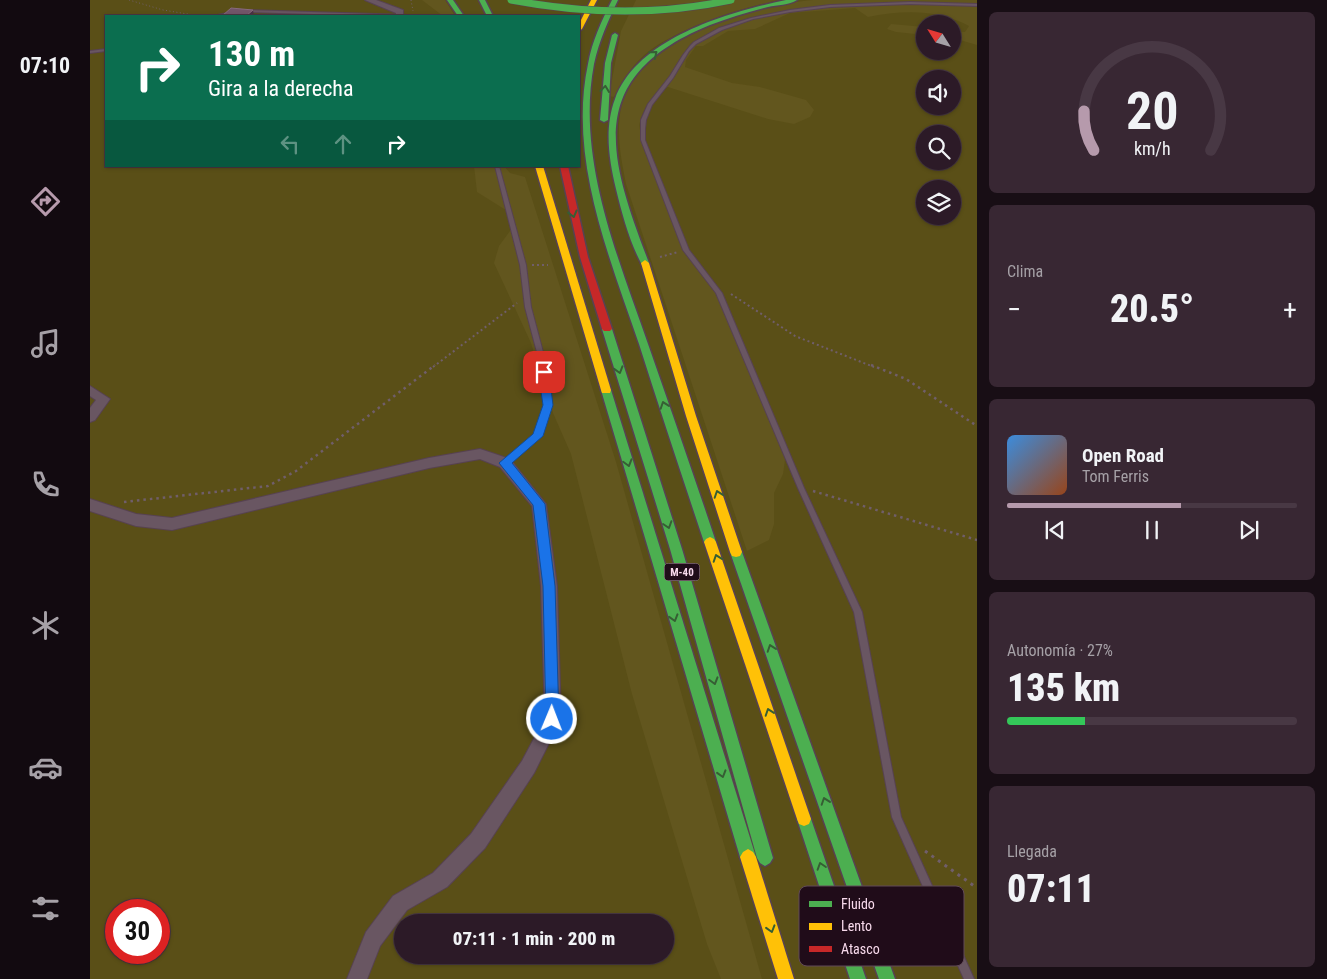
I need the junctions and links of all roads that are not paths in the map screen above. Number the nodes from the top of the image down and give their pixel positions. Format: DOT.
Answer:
graph roads {
  1 [pos="369,0"];
  2 [pos="450,0"];
  3 [pos="482,0"];
  4 [pos="511,0"];
  5 [pos="594,0"];
  6 [pos="615,0"];
  7 [pos="630,0"];
  8 [pos="731,0"];
  9 [pos="794,0"];
  10 [pos="977,5"];
  11 [pos="222,15"];
  12 [pos="399,15"];
  13 [pos="460,15"];
  14 [pos="490,15"];
  15 [pos="580,27"];
  16 [pos="105,50"];
  17 [pos="90,52"];
  18 [pos="497,167"];
  19 [pos="531,167"];
  20 [pos="538,167"];
  21 [pos="564,167"];
  22 [pos="668,337"];
  23 [pos="90,390"];
  24 [pos="614,416"];
  25 [pos="90,417"];
  26 [pos="505,463"];
  27 [pos="90,504"];
  28 [pos="770,874"];
  29 [pos="827,886"];
  30 [pos="855,886"];
  31 [pos="928,886"];
  32 [pos="854,966"];
  33 [pos="882,966"];
  34 [pos="963,966"];
  35 [pos="357,979"];
  36 [pos="786,979"];
  37 [pos="858,979"];
  38 [pos="887,979"];
  39 [pos="969,979"];
  1 -- 12 [label="street"];
  2 -- 13 [label="highway"];
  3 -- 14 [label="highway"];
  4 -- 8 [label="highway, bridge"];
  5 -- 15 [label="highway"];
  29 -- 6 [label="highway, M-40, one-way"];
  22 -- 7 [label="highway, one-way"];
  22 -- 9 [label="highway, one-way"];
  10 -- 31 [label="lane"];
  11 -- 12 [label="lane"];
  16 -- 17 [label="lane"];
  18 -- 26 [label="lane"];
  19 -- 24 [label="highway"];
  20 -- 24 [label="highway"];
  21 -- 28 [label="highway, M-40, one-way"];
  30 -- 22 [label="highway, one-way"];
  23 -- 25 [label="street"];
  24 -- 36 [label="highway, one-way"];
  26 -- 27 [label="street"];
  26 -- 35 [label="street"];
  37 -- 32 [label="highway, M-40, one-way"];
  38 -- 33 [label="highway, one-way"];
  34 -- 39 [label="lane"];
}
